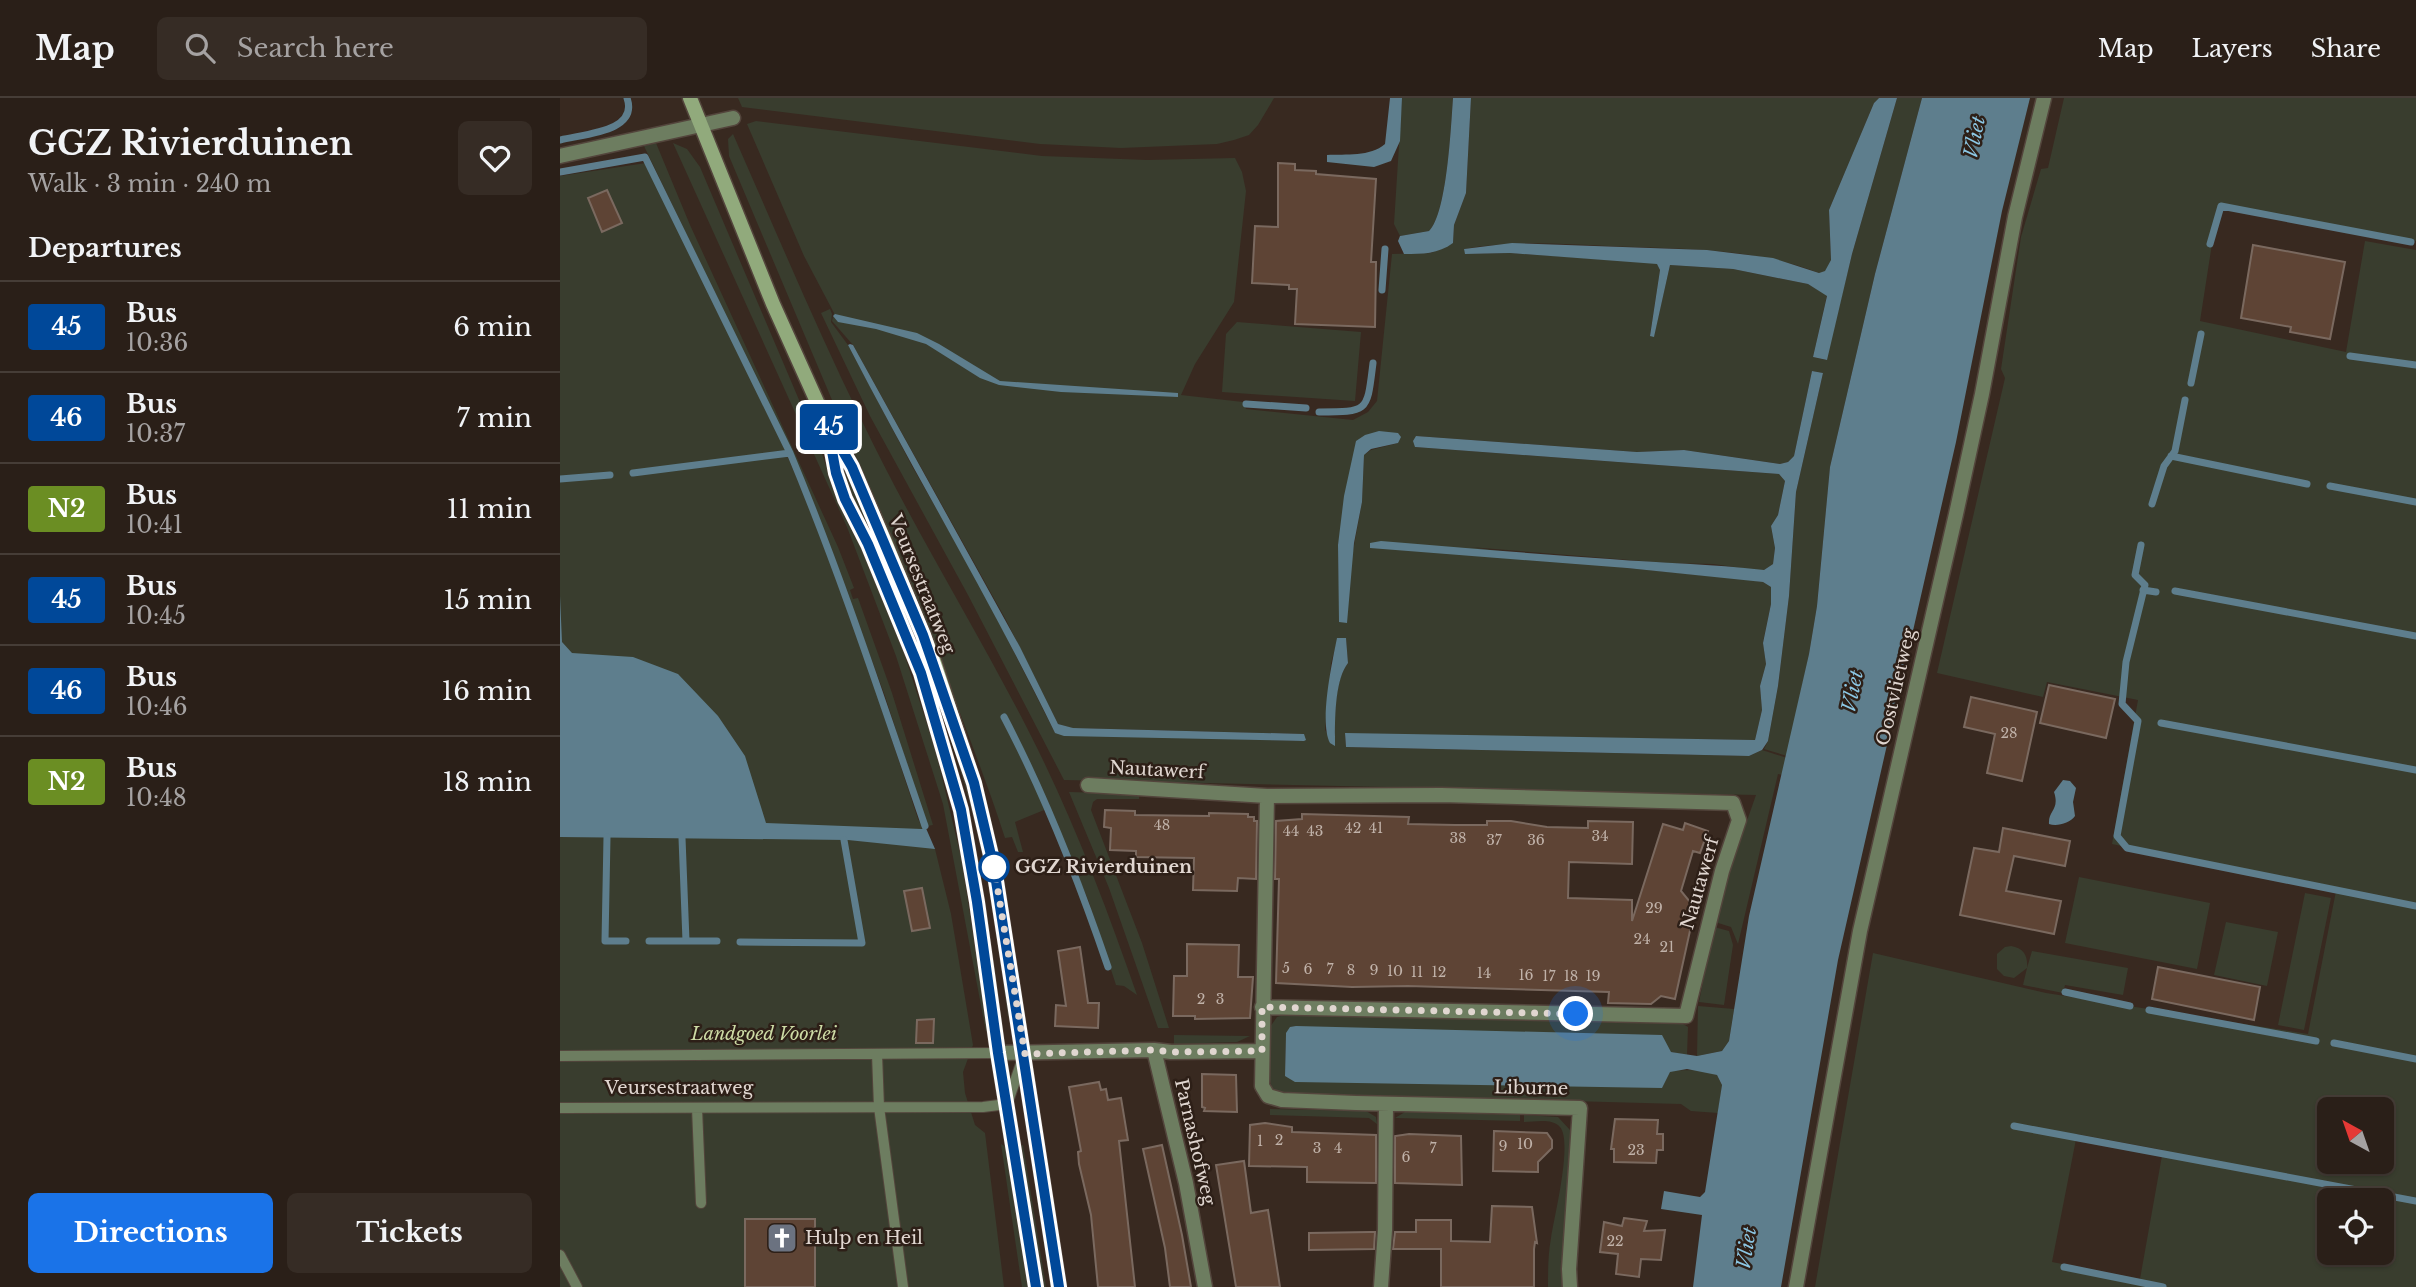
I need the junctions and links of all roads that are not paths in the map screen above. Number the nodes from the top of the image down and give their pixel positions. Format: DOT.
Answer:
graph roads {
  1 [pos="690,98"];
  2 [pos="2044,98"];
  3 [pos="733,118"];
  4 [pos="700,126"];
  5 [pos="560,156"];
  6 [pos="827,424"];
  7 [pos="1088,785"];
  8 [pos="1267,796"];
  9 [pos="1262,1007"];
  10 [pos="1154,1050"];
  11 [pos="1262,1051"];
  12 [pos="998,1053"];
  13 [pos="877,1054"];
  14 [pos="1025,1054"];
  15 [pos="560,1057"];
  16 [pos="560,1069"];
  17 [pos="1007,1104"];
  18 [pos="1386,1104"];
  19 [pos="879,1107"];
  20 [pos="560,1108"];
  21 [pos="697,1108"];
  22 [pos="701,1203"];
  23 [pos="560,1255"];
  24 [pos="577,1287"];
  25 [pos="903,1287"];
  26 [pos="1036,1287"];
  27 [pos="1059,1287"];
  28 [pos="1205,1287"];
  29 [pos="1381,1287"];
  30 [pos="1570,1287"];
  31 [pos="1796,1287"];
  1 -- 4 [label="main road, Veursestraatweg"];
  2 -- 31 [label="street, Oostvlietweg"];
  3 -- 4 [label="street"];
  4 -- 5 [label="street"];
  4 -- 6 [label="main road, Veursestraatweg"];
  6 -- 12 [label="main road, Veursestraatweg"];
  6 -- 14 [label="main road, Veursestraatweg"];
  7 -- 8 [label="street, Nautawerf"];
  8 -- 9 [label="street"];
  8 -- 9 [label="street, Nautawerf"];
  9 -- 11 [label="street"];
  10 -- 11 [label="street"];
  10 -- 14 [label="street"];
  10 -- 28 [label="street, Parnashofweg"];
  11 -- 18 [label="street, Liburne"];
  12 -- 13 [label="lane, Veursestraatweg"];
  12 -- 14 [label="street, Veursestraatweg"];
  12 -- 17 [label="main road, Veursestraatweg"];
  13 -- 15 [label="lane, Veursestraatweg"];
  13 -- 19 [label="lane"];
  14 -- 17 [label="lane, Veursestraatweg"];
  14 -- 27 [label="main road, Veursestraatweg"];
  15 -- 16 [label="lane, Veursestraatweg"];
  17 -- 19 [label="lane, Veursestraatweg"];
  17 -- 26 [label="main road, Veursestraatweg"];
  18 -- 29 [label="street"];
  18 -- 30 [label="street, Liburne"];
  19 -- 21 [label="lane, Veursestraatweg"];
  19 -- 25 [label="lane"];
  20 -- 21 [label="lane, Veursestraatweg"];
  21 -- 22 [label="lane"];
  23 -- 24 [label="lane"];
}
